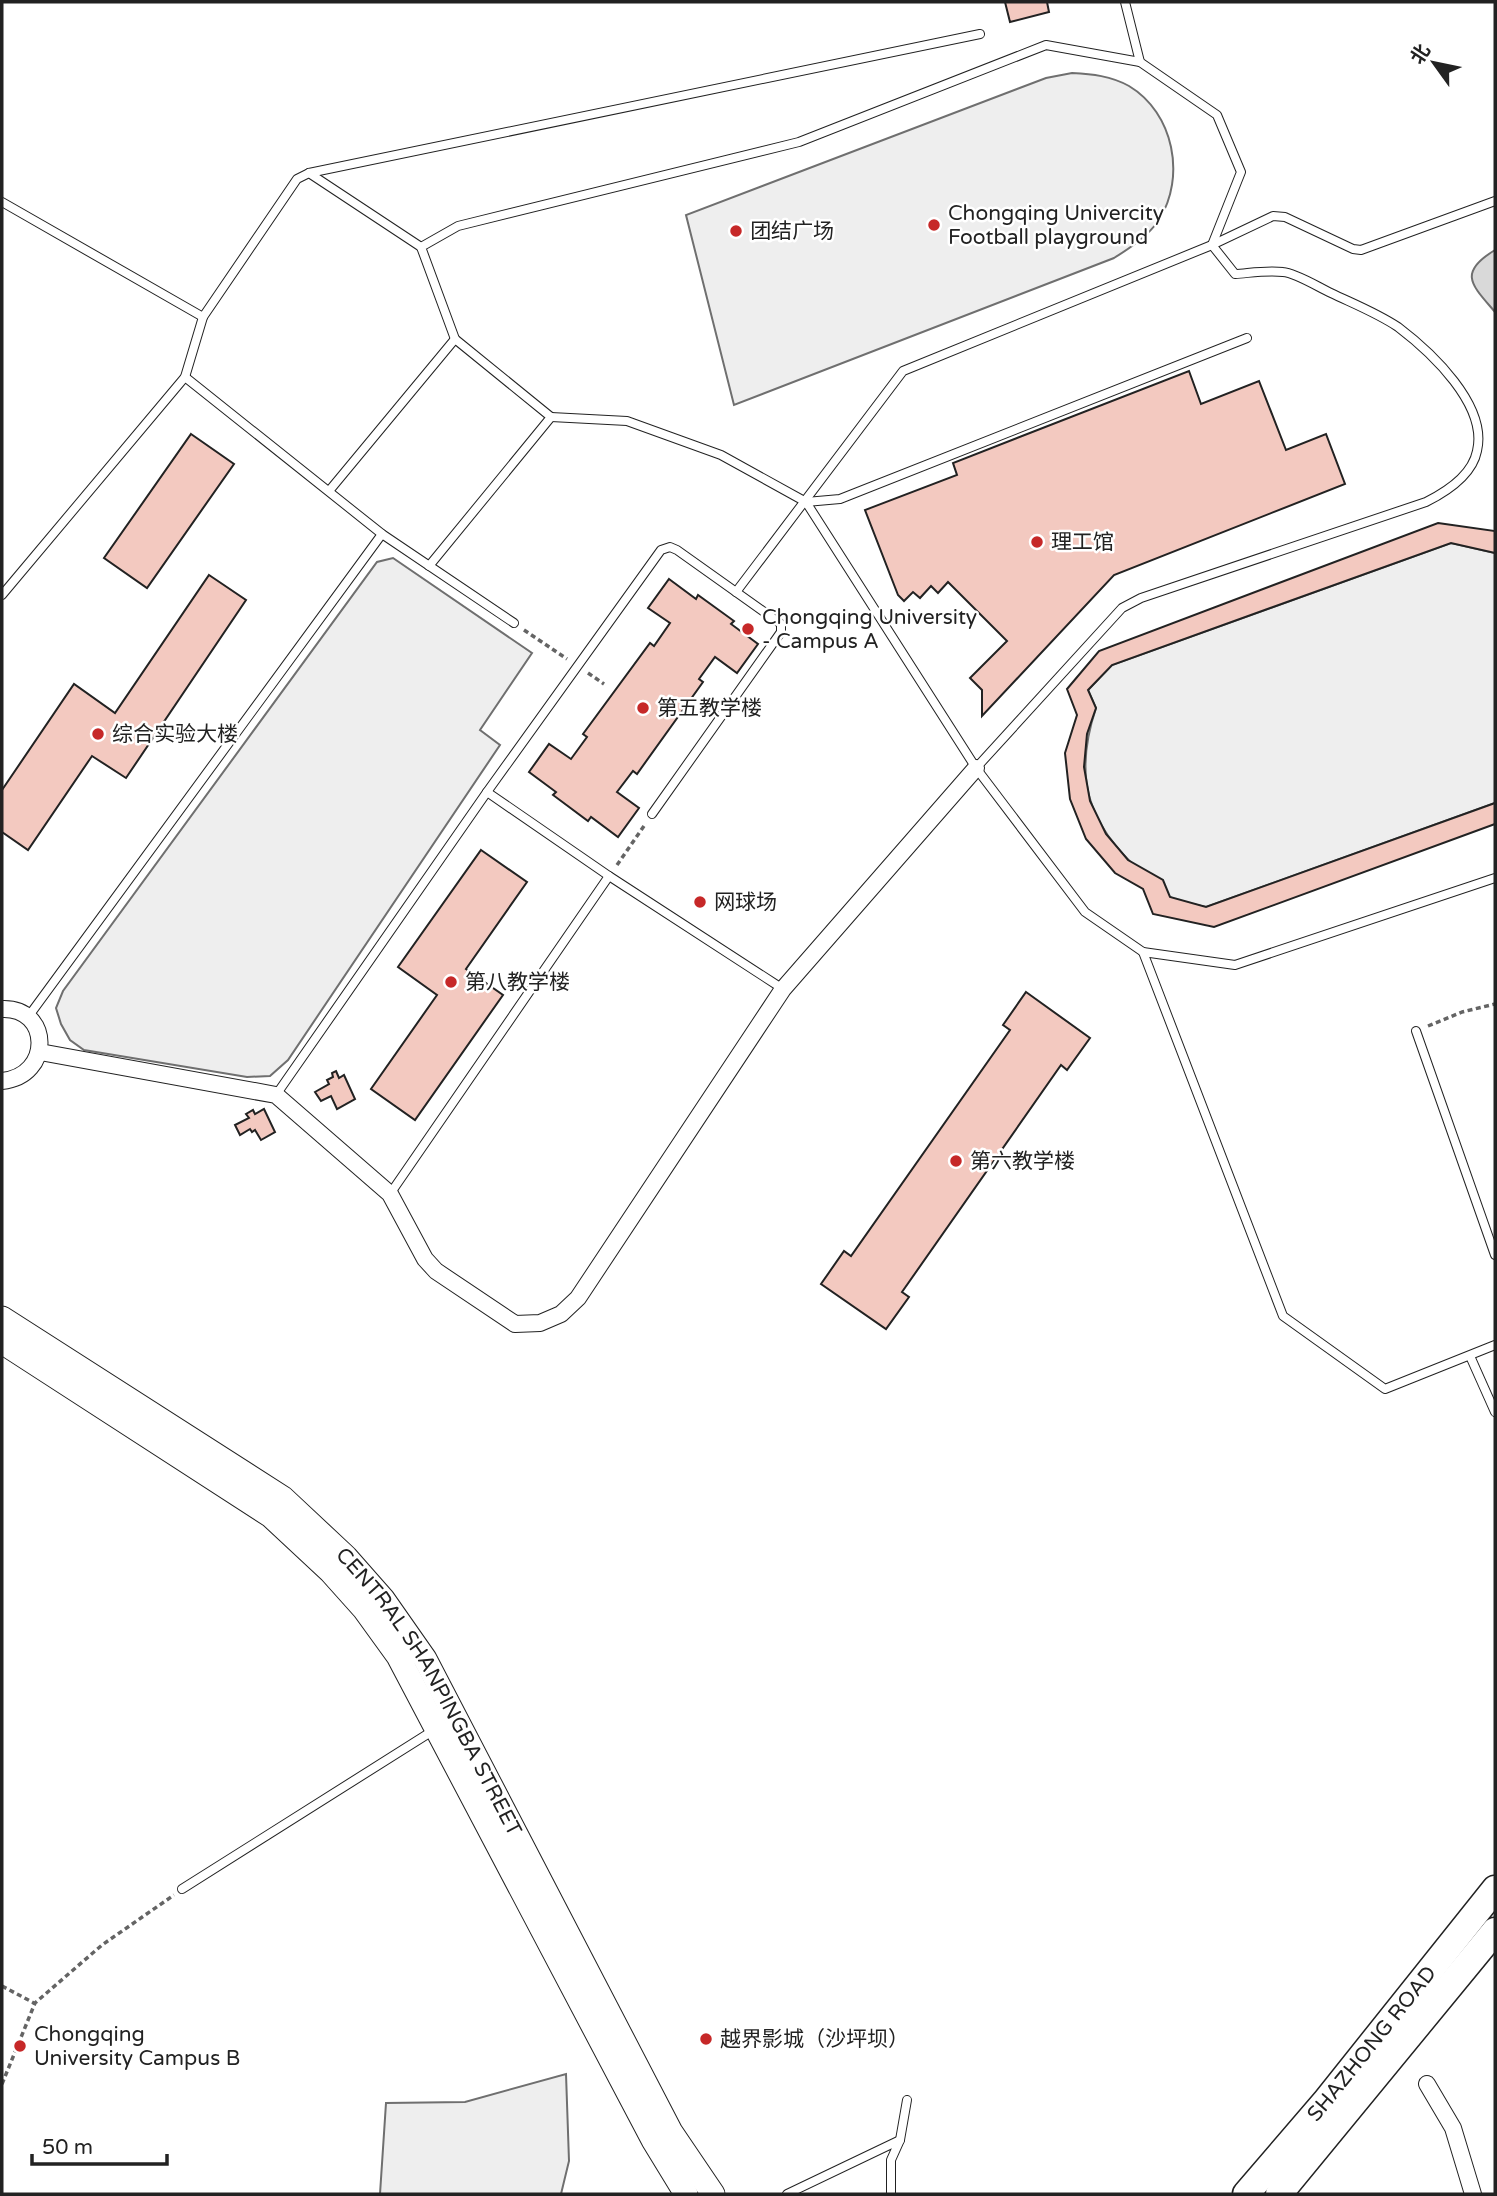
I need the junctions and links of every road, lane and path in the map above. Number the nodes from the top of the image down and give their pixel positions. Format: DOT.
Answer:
graph roads {
  1 [pos="1125,2"];
  2 [pos="980,34"];
  3 [pos="1140,62"];
  4 [pos="309,173"];
  5 [pos="1495,201"];
  6 [pos="2,202"];
  7 [pos="1212,245"];
  8 [pos="421,247"];
  9 [pos="203,317"];
  10 [pos="1247,338"];
  11 [pos="455,339"];
  12 [pos="186,377"];
  13 [pos="551,417"];
  14 [pos="329,491"];
  15 [pos="806,502"];
  16 [pos="382,534"];
  17 [pos="429,566"];
  18 [pos="736,592"];
  19 [pos="2,595"];
  20 [pos="514,623"];
  21 [pos="577,666"];
  22 [pos="604,684"];
  23 [pos="976,768"];
  24 [pos="487,792"];
  25 [pos="652,814"];
  26 [pos="609,876"];
  27 [pos="1495,878"];
  28 [pos="1143,952"];
  29 [pos="783,989"];
  30 [pos="1495,1004"];
  31 [pos="2,1009"];
  32 [pos="28,1017"];
  33 [pos="1416,1031"];
  34 [pos="40,1052"];
  35 [pos="2,1081"];
  36 [pos="276,1095"];
  37 [pos="390,1194"];
  38 [pos="1495,1255"];
  39 [pos="2,1318"];
  40 [pos="2,1342"];
  41 [pos="1495,1345"];
  42 [pos="1470,1356"];
  43 [pos="1495,1412"];
  44 [pos="437,1728"];
  45 [pos="182,1889"];
  46 [pos="1495,1889"];
  47 [pos="1495,1931"];
  48 [pos="2,1986"];
  49 [pos="35,2003"];
  50 [pos="2,2084"];
  51 [pos="1427,2084"];
  52 [pos="907,2101"];
  53 [pos="900,2140"];
  54 [pos="685,2194"];
  55 [pos="713,2194"];
  56 [pos="787,2194"];
  57 [pos="891,2194"];
  58 [pos="1246,2194"];
  59 [pos="1279,2194"];
  60 [pos="1473,2194"];
  1 -- 3 [label="lane"];
  2 -- 4 [label="lane"];
  3 -- 7 [label="lane"];
  3 -- 8 [label="lane"];
  4 -- 8 [label="lane"];
  4 -- 9 [label="lane"];
  5 -- 7 [label="lane"];
  6 -- 9 [label="lane"];
  7 -- 15 [label="lane"];
  7 -- 23 [label="lane"];
  8 -- 11 [label="lane"];
  9 -- 12 [label="lane"];
  10 -- 15 [label="lane"];
  11 -- 13 [label="lane"];
  11 -- 14 [label="lane"];
  12 -- 14 [label="lane"];
  12 -- 19 [label="lane"];
  13 -- 15 [label="lane"];
  13 -- 17 [label="lane"];
  14 -- 16 [label="lane"];
  15 -- 18 [label="lane"];
  15 -- 23 [label="lane"];
  16 -- 17 [label="lane"];
  16 -- 32 [label="lane"];
  17 -- 20 [label="lane"];
  18 -- 21 [label="lane"];
  18 -- 25 [label="lane"];
  20 -- 21 [label="path"];
  21 -- 22 [label="path"];
  21 -- 24 [label="lane"];
  23 -- 28 [label="lane"];
  23 -- 29 [label="street"];
  24 -- 26 [label="lane"];
  24 -- 36 [label="lane"];
  25 -- 26 [label="path"];
  26 -- 29 [label="lane"];
  26 -- 37 [label="lane"];
  27 -- 28 [label="lane"];
  28 -- 42 [label="lane"];
  29 -- 37 [label="street"];
  30 -- 33 [label="path"];
  31 -- 32 [label="street"];
  32 -- 34 [label="street"];
  33 -- 38 [label="lane"];
  34 -- 35 [label="street"];
  34 -- 36 [label="street"];
  36 -- 37 [label="street"];
  39 -- 55 [label="main road, CENTRAL SHANPINGBA STREET"];
  40 -- 44 [label="main road, CENTRAL SHANPINGBA STREET"];
  41 -- 42 [label="lane"];
  42 -- 43 [label="lane"];
  44 -- 45 [label="lane"];
  44 -- 54 [label="main road, CENTRAL SHANPINGBA STREET"];
  45 -- 49 [label="path"];
  46 -- 58 [label="main road, SHAZHONG ROAD"];
  47 -- 59 [label="main road, SHAZHONG ROAD"];
  48 -- 49 [label="path"];
  49 -- 50 [label="path"];
  51 -- 60 [label="street"];
  52 -- 53 [label="lane"];
  53 -- 56 [label="lane"];
  53 -- 57 [label="lane"];
}
